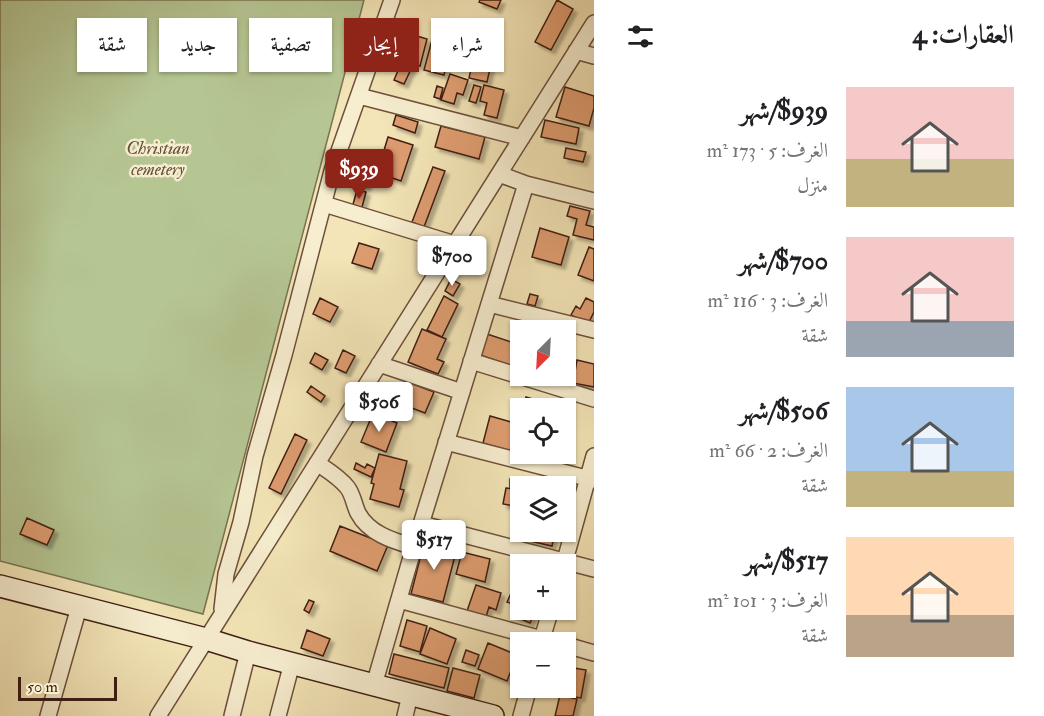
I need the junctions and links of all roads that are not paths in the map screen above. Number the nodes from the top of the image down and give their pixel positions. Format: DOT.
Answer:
graph roads {
  1 [pos="392,0"];
  2 [pos="594,23"];
  3 [pos="576,51"];
  4 [pos="594,56"];
  5 [pos="358,96"];
  6 [pos="522,138"];
  7 [pos="499,174"];
  8 [pos="526,184"];
  9 [pos="594,201"];
  10 [pos="324,204"];
  11 [pos="455,243"];
  12 [pos="489,304"];
  13 [pos="594,330"];
  14 [pos="471,361"];
  15 [pos="379,364"];
  16 [pos="462,392"];
  17 [pos="594,399"];
  18 [pos="446,442"];
  19 [pos="594,456"];
  20 [pos="317,464"];
  21 [pos="591,480"];
  22 [pos="422,524"];
  23 [pos="414,547"];
  24 [pos="532,554"];
  25 [pos="568,554"];
  26 [pos="576,565"];
  27 [pos="594,569"];
  28 [pos="0,586"];
  29 [pos="399,600"];
  30 [pos="79,607"];
  31 [pos="221,615"];
  32 [pos="514,632"];
  33 [pos="206,639"];
  34 [pos="576,648"];
  35 [pos="248,652"];
  36 [pos="594,653"];
  37 [pos="292,663"];
  38 [pos="374,685"];
  39 [pos="410,695"];
  40 [pos="526,698"];
  41 [pos="452,711"];
  42 [pos="48,716"];
  43 [pos="158,716"];
  44 [pos="232,716"];
  45 [pos="278,716"];
  46 [pos="405,716"];
  47 [pos="492,716"];
  48 [pos="521,716"];
  1 -- 5 [label="street"];
  2 -- 3 [label="street"];
  3 -- 4 [label="street"];
  3 -- 6 [label="street"];
  5 -- 6 [label="street"];
  5 -- 10 [label="street"];
  6 -- 7 [label="street"];
  7 -- 8 [label="street"];
  7 -- 11 [label="street"];
  8 -- 9 [label="street"];
  8 -- 12 [label="street"];
  10 -- 11 [label="street"];
  10 -- 31 [label="street"];
  11 -- 15 [label="street"];
  12 -- 13 [label="street"];
  12 -- 14 [label="street"];
  14 -- 16 [label="street"];
  14 -- 17 [label="street"];
  15 -- 16 [label="street"];
  15 -- 20 [label="street"];
  16 -- 18 [label="street"];
  18 -- 21 [label="street"];
  18 -- 22 [label="street"];
  19 -- 21 [label="street"];
  20 -- 23 [label="street"];
  20 -- 31 [label="street"];
  21 -- 25 [label="street"];
  22 -- 23 [label="street"];
  22 -- 24 [label="street"];
  23 -- 29 [label="street"];
  26 -- 27 [label="street"];
  28 -- 30 [label="street"];
  29 -- 32 [label="street"];
  29 -- 38 [label="street"];
  30 -- 33 [label="street"];
  30 -- 42 [label="street"];
  31 -- 33 [label="street"];
  33 -- 35 [label="street"];
  33 -- 43 [label="street"];
  34 -- 36 [label="street"];
  35 -- 37 [label="street"];
  35 -- 44 [label="street"];
  37 -- 38 [label="street"];
  37 -- 45 [label="street"];
  38 -- 39 [label="street"];
  39 -- 41 [label="street"];
  39 -- 46 [label="street"];
  40 -- 48 [label="street"];
  41 -- 47 [label="street"];
}
